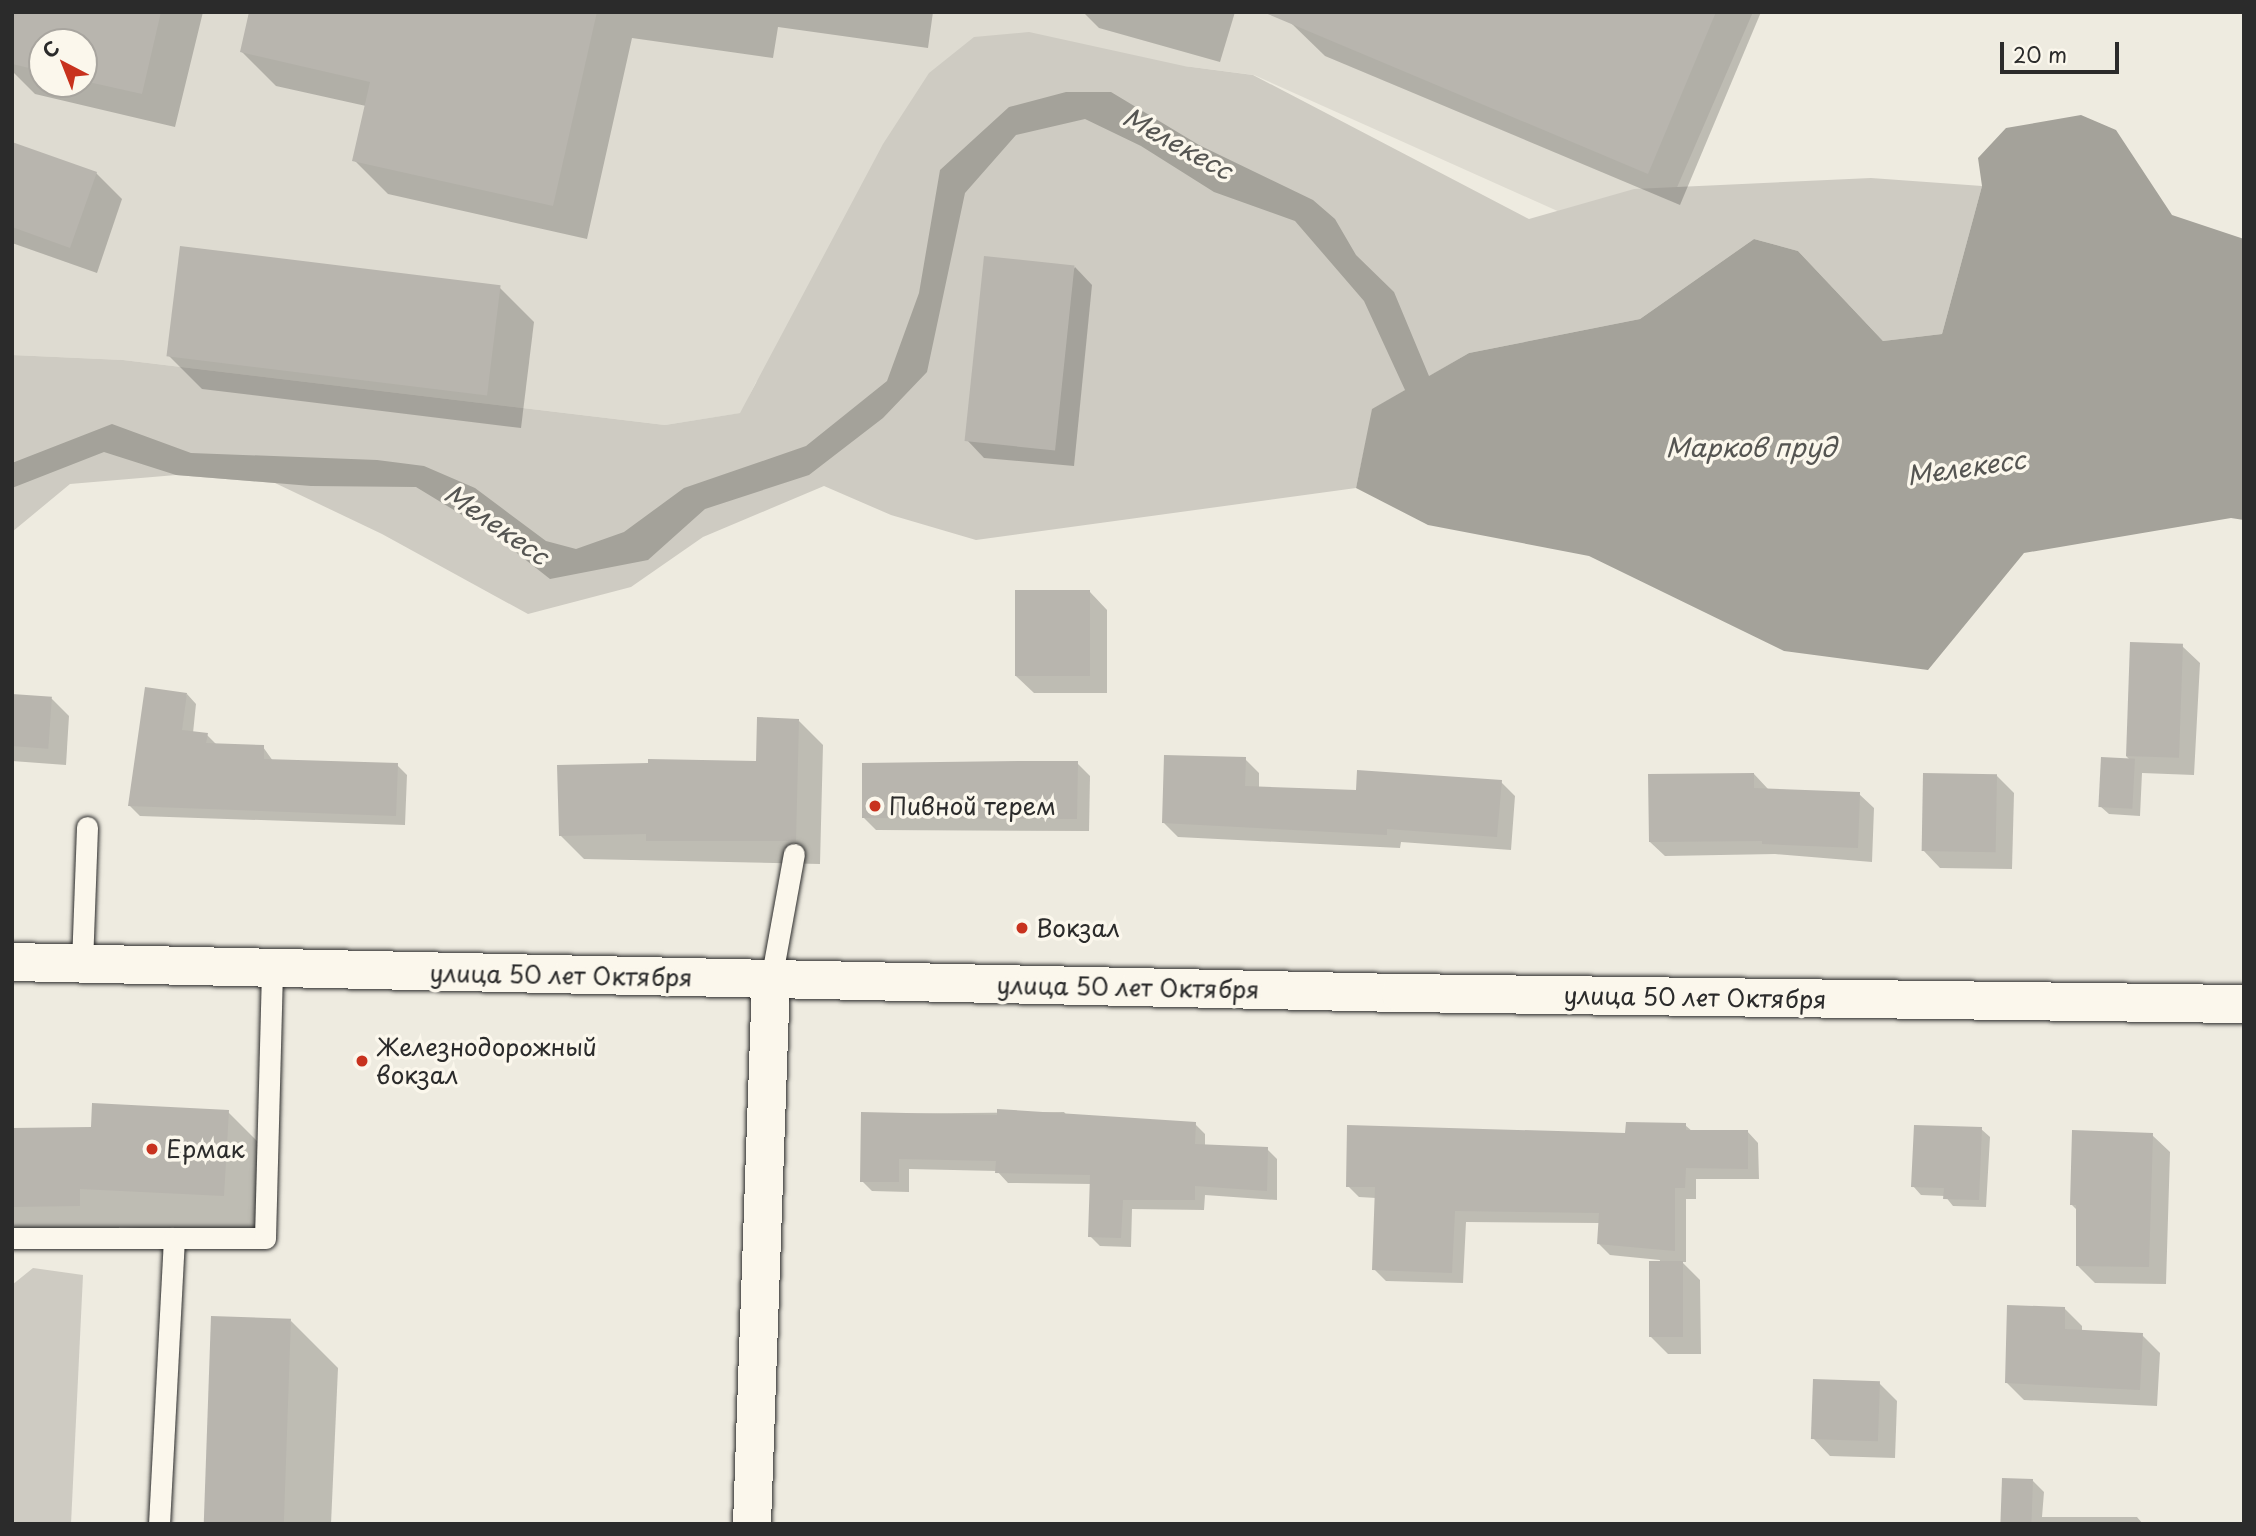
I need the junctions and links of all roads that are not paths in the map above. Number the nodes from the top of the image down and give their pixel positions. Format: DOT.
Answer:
graph roads {
  1 [pos="87,827"];
  2 [pos="794,854"];
  3 [pos="12,962"];
  4 [pos="82,964"];
  5 [pos="272,968"];
  6 [pos="771,980"];
  7 [pos="2244,1004"];
  8 [pos="12,1238"];
  9 [pos="174,1238"];
  10 [pos="159,1524"];
  11 [pos="752,1524"];
  1 -- 4 [label="lane"];
  2 -- 6 [label="lane"];
  3 -- 4 [label="main road, улица 50 лет Октября"];
  4 -- 5 [label="main road, улица 50 лет Октября"];
  5 -- 6 [label="main road, улица 50 лет Октября"];
  5 -- 9 [label="lane"];
  6 -- 7 [label="main road, улица 50 лет Октября"];
  6 -- 11 [label="main road"];
  8 -- 9 [label="lane"];
  9 -- 10 [label="lane"];
}
